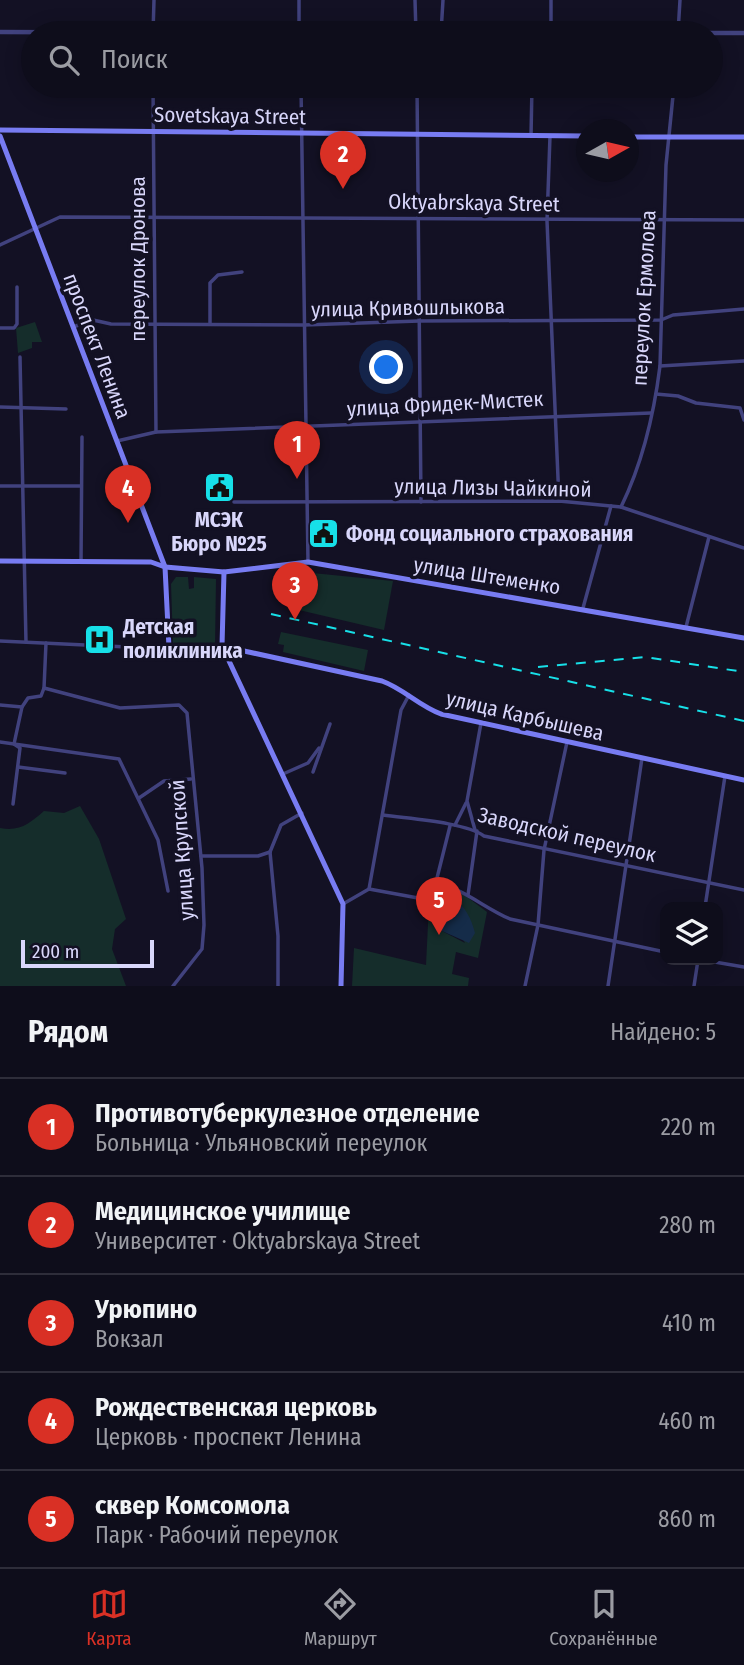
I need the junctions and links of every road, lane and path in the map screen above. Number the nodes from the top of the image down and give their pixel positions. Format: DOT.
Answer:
graph roads {
  1 [pos="153,0"];
  2 [pos="299,0"];
  3 [pos="415,0"];
  4 [pos="443,0"];
  5 [pos="551,0"];
  6 [pos="680,0"];
  7 [pos="153,21"];
  8 [pos="299,21"];
  9 [pos="416,21"];
  10 [pos="442,21"];
  11 [pos="551,21"];
  12 [pos="679,21"];
  13 [pos="0,32"];
  14 [pos="21,32"];
  15 [pos="723,33"];
  16 [pos="744,33"];
  17 [pos="153,98"];
  18 [pos="301,98"];
  19 [pos="418,98"];
  20 [pos="532,98"];
  21 [pos="673,98"];
  22 [pos="0,130"];
  23 [pos="153,131"];
  24 [pos="302,133"];
  25 [pos="419,134"];
  26 [pos="0,136"];
  27 [pos="531,136"];
  28 [pos="550,136"];
  29 [pos="576,136"];
  30 [pos="744,136"];
  31 [pos="639,137"];
  32 [pos="670,137"];
  33 [pos="153,216"];
  34 [pos="303,217"];
  35 [pos="418,217"];
  36 [pos="664,220"];
  37 [pos="744,220"];
  38 [pos="547,221"];
  39 [pos="36,229"];
  40 [pos="0,244"];
  41 [pos="242,272"];
  42 [pos="17,287"];
  43 [pos="744,309"];
  44 [pos="661,320"];
  45 [pos="419,321"];
  46 [pos="550,321"];
  47 [pos="210,323"];
  48 [pos="154,324"];
  49 [pos="304,326"];
  50 [pos="73,327"];
  51 [pos="0,328"];
  52 [pos="20,357"];
  53 [pos="744,361"];
  54 [pos="660,366"];
  55 [pos="656,394"];
  56 [pos="0,407"];
  57 [pos="20,408"];
  58 [pos="66,410"];
  59 [pos="651,413"];
  60 [pos="554,415"];
  61 [pos="744,420"];
  62 [pos="419,422"];
  63 [pos="305,427"];
  64 [pos="156,432"];
  65 [pos="82,437"];
  66 [pos="117,441"];
  67 [pos="0,486"];
  68 [pos="22,486"];
  69 [pos="81,486"];
  70 [pos="559,501"];
  71 [pos="234,502"];
  72 [pos="421,502"];
  73 [pos="307,503"];
  74 [pos="611,506"];
  75 [pos="621,507"];
  76 [pos="709,537"];
  77 [pos="744,548"];
  78 [pos="0,561"];
  79 [pos="23,561"];
  80 [pos="81,562"];
  81 [pos="308,562"];
  82 [pos="165,568"];
  83 [pos="224,572"];
  84 [pos="583,608"];
  85 [pos="686,627"];
  86 [pos="744,638"];
  87 [pos="0,641"];
  88 [pos="26,642"];
  89 [pos="46,643"];
  90 [pos="172,649"];
  91 [pos="224,651"];
  92 [pos="44,688"];
  93 [pos="409,695"];
  94 [pos="0,705"];
  95 [pos="22,707"];
  96 [pos="481,723"];
  97 [pos="330,724"];
  98 [pos="567,742"];
  99 [pos="0,743"];
  100 [pos="14,744"];
  101 [pos="320,746"];
  102 [pos="642,758"];
  103 [pos="18,767"];
  104 [pos="313,772"];
  105 [pos="65,773"];
  106 [pos="283,774"];
  107 [pos="725,776"];
  108 [pos="191,779"];
  109 [pos="744,780"];
  110 [pos="139,798"];
  111 [pos="467,801"];
  112 [pos="13,804"];
  113 [pos="302,813"];
  114 [pos="383,815"];
  115 [pos="453,826"];
  116 [pos="476,831"];
  117 [pos="544,850"];
  118 [pos="270,852"];
  119 [pos="201,856"];
  120 [pos="625,864"];
  121 [pos="435,883"];
  122 [pos="708,884"];
  123 [pos="369,889"];
  124 [pos="744,890"];
  125 [pos="168,891"];
  126 [pos="468,895"];
  127 [pos="706,902"];
  128 [pos="343,904"];
  129 [pos="538,925"];
  130 [pos="613,940"];
  131 [pos="660,951"];
  132 [pos="723,963"];
  133 [pos="697,965"];
  134 [pos="744,967"];
  135 [pos="173,986"];
  136 [pos="278,986"];
  137 [pos="341,986"];
  138 [pos="525,986"];
  139 [pos="608,986"];
  140 [pos="694,986"];
  1 -- 7 [label="street"];
  2 -- 8 [label="street"];
  3 -- 9 [label="street"];
  4 -- 10 [label="street"];
  5 -- 11 [label="street"];
  6 -- 12 [label="street"];
  13 -- 14 [label="street"];
  15 -- 16 [label="street"];
  17 -- 23 [label="street, переулок Дронова"];
  18 -- 24 [label="street"];
  19 -- 25 [label="street"];
  20 -- 27 [label="street"];
  21 -- 32 [label="street, переулок Ермолова"];
  22 -- 23 [label="main road, Sovetskaya Street"];
  23 -- 24 [label="main road, Sovetskaya Street"];
  23 -- 33 [label="street, переулок Дронова"];
  24 -- 25 [label="main road, Sovetskaya Street"];
  24 -- 34 [label="street"];
  25 -- 27 [label="main road, Sovetskaya Street"];
  25 -- 35 [label="street"];
  26 -- 39 [label="main road, проспект Ленина"];
  27 -- 28 [label="main road, Sovetskaya Street"];
  28 -- 29 [label="main road, Sovetskaya Street"];
  28 -- 38 [label="street"];
  30 -- 32 [label="main road"];
  31 -- 32 [label="main road"];
  32 -- 36 [label="street, переулок Ермолова"];
  33 -- 34 [label="street, Oktyabrskaya Street"];
  33 -- 39 [label="street, Oktyabrskaya Street"];
  33 -- 48 [label="street, переулок Дронова"];
  34 -- 35 [label="street, Oktyabrskaya Street"];
  34 -- 49 [label="street"];
  35 -- 38 [label="street, Oktyabrskaya Street"];
  35 -- 45 [label="street"];
  36 -- 37 [label="street, Oktyabrskaya Street"];
  36 -- 38 [label="street, Oktyabrskaya Street"];
  36 -- 44 [label="street, переулок Ермолова"];
  38 -- 46 [label="street"];
  39 -- 40 [label="street, Oktyabrskaya Street"];
  39 -- 50 [label="main road, проспект Ленина"];
  41 -- 47 [label="street"];
  42 -- 51 [label="street"];
  43 -- 44 [label="street, улица Кривошлыкова"];
  44 -- 46 [label="street, улица Кривошлыкова"];
  44 -- 54 [label="street, переулок Ермолова"];
  45 -- 46 [label="street, улица Кривошлыкова"];
  45 -- 49 [label="street, улица Кривошлыкова"];
  45 -- 62 [label="street"];
  46 -- 60 [label="street"];
  47 -- 48 [label="street, улица Кривошлыкова"];
  47 -- 49 [label="street, улица Кривошлыкова"];
  48 -- 50 [label="street, улица Кривошлыкова"];
  48 -- 64 [label="street, переулок Дронова"];
  49 -- 63 [label="street"];
  50 -- 66 [label="main road, проспект Ленина"];
  52 -- 57 [label="street"];
  53 -- 54 [label="street"];
  54 -- 55 [label="street, переулок Ермолова"];
  55 -- 59 [label="street, переулок Ермолова"];
  55 -- 61 [label="street"];
  56 -- 57 [label="street"];
  57 -- 58 [label="street"];
  57 -- 68 [label="street"];
  59 -- 60 [label="street, улица Фридек-Мистек"];
  59 -- 75 [label="street, переулок Ермолова"];
  60 -- 62 [label="street, улица Фридек-Мистек"];
  60 -- 70 [label="street"];
  62 -- 63 [label="street, улица Фридек-Мистек"];
  62 -- 72 [label="street"];
  63 -- 64 [label="street, улица Фридек-Мистек"];
  63 -- 73 [label="street"];
  64 -- 66 [label="street, улица Фридек-Мистек"];
  65 -- 69 [label="street"];
  66 -- 82 [label="main road, проспект Ленина"];
  67 -- 68 [label="street"];
  68 -- 69 [label="street"];
  68 -- 79 [label="street"];
  69 -- 80 [label="street"];
  70 -- 72 [label="street, улица Лизы Чайкиной"];
  70 -- 74 [label="street, улица Лизы Чайкиной"];
  71 -- 73 [label="street, улица Лизы Чайкиной"];
  72 -- 73 [label="street, улица Лизы Чайкиной"];
  73 -- 81 [label="street"];
  74 -- 75 [label="street, улица Лизы Чайкиной"];
  74 -- 84 [label="street"];
  75 -- 76 [label="street, улица Лизы Чайкиной"];
  76 -- 77 [label="street, улица Лизы Чайкиной"];
  76 -- 85 [label="street"];
  78 -- 79 [label="main road, улица Штеменко"];
  79 -- 80 [label="main road, улица Штеменко"];
  79 -- 88 [label="street"];
  80 -- 82 [label="main road, улица Штеменко"];
  81 -- 83 [label="main road, улица Штеменко"];
  81 -- 84 [label="main road, улица Штеменко"];
  82 -- 83 [label="main road, улица Штеменко"];
  82 -- 90 [label="main road, проспект Ленина"];
  83 -- 91 [label="main road"];
  84 -- 85 [label="main road, улица Штеменко"];
  85 -- 86 [label="main road, улица Штеменко"];
  87 -- 88 [label="street"];
  88 -- 89 [label="street"];
  89 -- 90 [label="street"];
  89 -- 92 [label="street"];
  90 -- 91 [label="main road, улица Карбышева"];
  91 -- 93 [label="main road, улица Карбышева"];
  91 -- 106 [label="main road"];
  92 -- 95 [label="street"];
  92 -- 108 [label="street, улица Крупской"];
  93 -- 96 [label="main road, улица Карбышева"];
  93 -- 114 [label="street"];
  94 -- 95 [label="street"];
  95 -- 100 [label="street"];
  96 -- 98 [label="main road, улица Карбышева"];
  96 -- 111 [label="street"];
  97 -- 101 [label="street"];
  98 -- 102 [label="main road, улица Карбышева"];
  98 -- 117 [label="street"];
  99 -- 100 [label="street"];
  100 -- 103 [label="street"];
  100 -- 110 [label="street"];
  101 -- 104 [label="street"];
  101 -- 106 [label="street"];
  102 -- 107 [label="main road, улица Карбышева"];
  102 -- 120 [label="street"];
  103 -- 105 [label="street"];
  103 -- 112 [label="street"];
  106 -- 113 [label="main road"];
  107 -- 109 [label="main road, улица Карбышева"];
  107 -- 122 [label="street"];
  108 -- 110 [label="street"];
  108 -- 119 [label="street, улица Крупской"];
  110 -- 125 [label="street"];
  111 -- 115 [label="street"];
  111 -- 116 [label="street"];
  113 -- 118 [label="street"];
  113 -- 128 [label="main road"];
  114 -- 115 [label="street, Заводской переулок"];
  114 -- 123 [label="street"];
  115 -- 116 [label="street, Заводской переулок"];
  115 -- 121 [label="street"];
  116 -- 117 [label="street, Заводской переулок"];
  116 -- 126 [label="street"];
  117 -- 120 [label="street, Заводской переулок"];
  117 -- 129 [label="street"];
  118 -- 119 [label="street"];
  118 -- 136 [label="street"];
  119 -- 135 [label="street, улица Крупской"];
  120 -- 122 [label="street, Заводской переулок"];
  120 -- 130 [label="street"];
  121 -- 123 [label="street"];
  121 -- 126 [label="street"];
  122 -- 124 [label="street, Заводской переулок"];
  122 -- 127 [label="street"];
  123 -- 128 [label="street"];
  126 -- 129 [label="street"];
  128 -- 137 [label="main road"];
  129 -- 130 [label="street"];
  129 -- 138 [label="street"];
  130 -- 131 [label="street"];
  130 -- 139 [label="street"];
  132 -- 134 [label="street"];
  133 -- 140 [label="street"];
}
